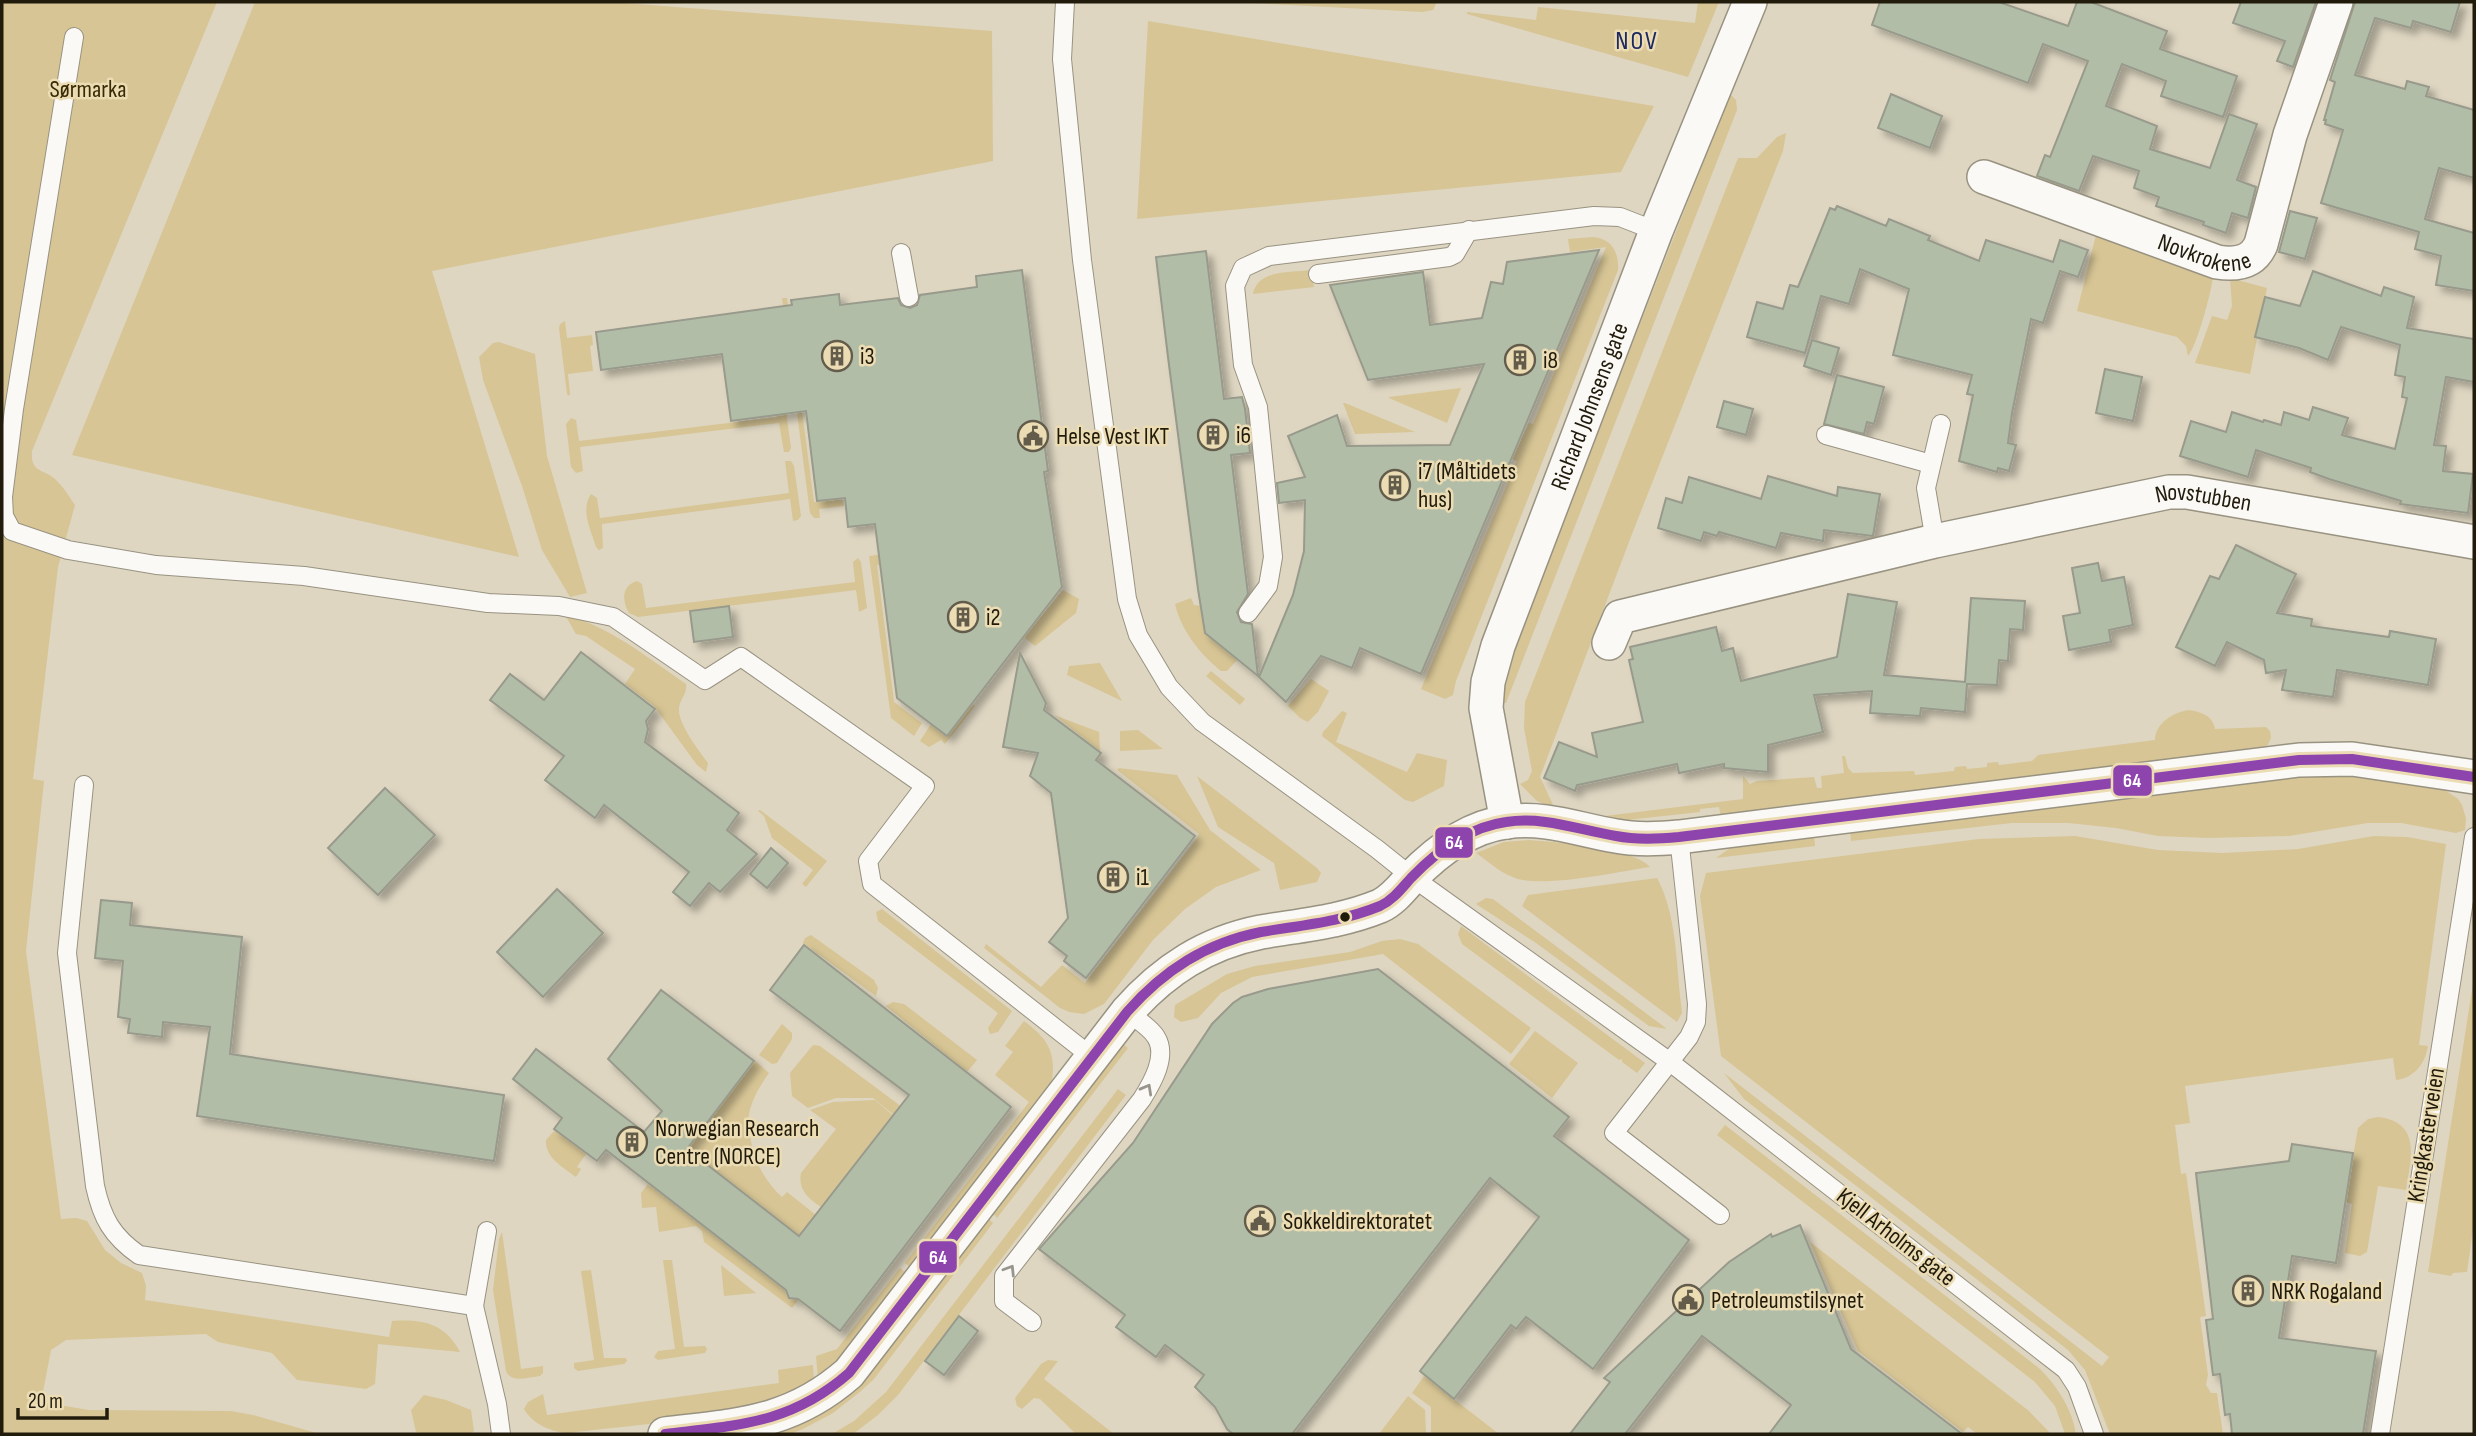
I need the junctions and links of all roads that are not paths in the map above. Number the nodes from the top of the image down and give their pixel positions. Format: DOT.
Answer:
graph roads {
  1 [pos="1065,2"];
  2 [pos="1750,2"];
  3 [pos="2336,2"];
  4 [pos="74,37"];
  5 [pos="1984,177"];
  6 [pos="1469,230"];
  7 [pos="1656,231"];
  8 [pos="901,253"];
  9 [pos="1318,274"];
  10 [pos="909,297"];
  11 [pos="1941,424"];
  12 [pos="1826,435"];
  13 [pos="1930,464"];
  14 [pos="1935,541"];
  15 [pos="2474,541"];
  16 [pos="1248,613"];
  17 [pos="1609,643"];
  18 [pos="2474,777"];
  19 [pos="84,785"];
  20 [pos="1507,822"];
  21 [pos="1679,837"];
  22 [pos="2474,837"];
  23 [pos="1412,877"];
  24 [pos="1127,1012"];
  25 [pos="1092,1057"];
  26 [pos="1670,1062"];
  27 [pos="1720,1215"];
  28 [pos="487,1231"];
  29 [pos="474,1306"];
  30 [pos="1032,1322"];
  31 [pos="501,1434"];
  32 [pos="665,1434"];
  33 [pos="2094,1434"];
  34 [pos="2380,1434"];
  1 -- 23 [label="lane, Kjell Arholms gate"];
  2 -- 7 [label="street, Richard Johnsens gate"];
  3 -- 5 [label="street, Novkrokene"];
  4 -- 25 [label="lane"];
  6 -- 7 [label="lane"];
  6 -- 9 [label="lane"];
  6 -- 16 [label="lane"];
  7 -- 20 [label="street, Richard Johnsens gate"];
  8 -- 10 [label="lane"];
  11 -- 13 [label="lane"];
  12 -- 13 [label="lane"];
  13 -- 14 [label="lane"];
  14 -- 15 [label="street, Novstubben"];
  14 -- 17 [label="street, Novstubben"];
  18 -- 21 [label="street"];
  19 -- 29 [label="lane"];
  20 -- 21 [label="street"];
  20 -- 23 [label="street"];
  21 -- 26 [label="lane"];
  22 -- 34 [label="lane, Kringkasterveien"];
  23 -- 24 [label="street"];
  23 -- 26 [label="lane, Kjell Arholms gate"];
  24 -- 25 [label="street"];
  30 -- 24 [label="lane, one-way"];
  25 -- 32 [label="street"];
  26 -- 27 [label="lane"];
  26 -- 33 [label="lane, Kjell Arholms gate"];
  28 -- 29 [label="lane"];
  29 -- 31 [label="lane"];
}
